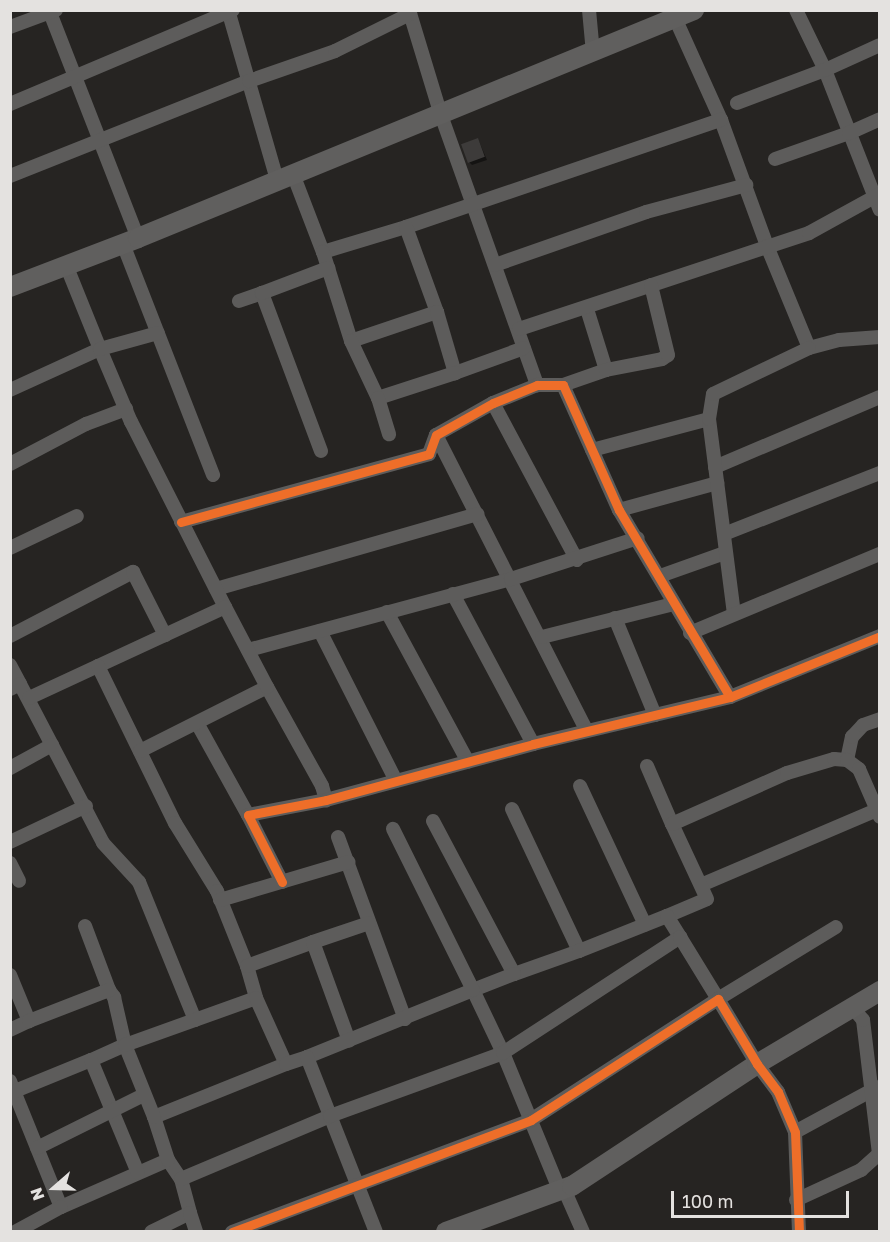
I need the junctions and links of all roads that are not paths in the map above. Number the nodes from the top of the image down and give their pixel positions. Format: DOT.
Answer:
graph roads {
  1 [pos="590,10"];
  2 [pos="694,10"];
  3 [pos="796,10"];
  4 [pos="52,11"];
  5 [pos="230,11"];
  6 [pos="410,12"];
  7 [pos="675,18"];
  8 [pos="10,27"];
  9 [pos="879,45"];
  10 [pos="593,53"];
  11 [pos="825,70"];
  12 [pos="75,77"];
  13 [pos="249,81"];
  14 [pos="737,103"];
  15 [pos="10,104"];
  16 [pos="441,115"];
  17 [pos="879,119"];
  18 [pos="721,120"];
  19 [pos="849,133"];
  20 [pos="99,140"];
  21 [pos="775,159"];
  22 [pos="10,176"];
  23 [pos="285,177"];
  24 [pos="746,185"];
  25 [pos="877,195"];
  26 [pos="472,205"];
  27 [pos="879,210"];
  28 [pos="406,227"];
  29 [pos="130,241"];
  30 [pos="767,246"];
  31 [pos="323,252"];
  32 [pos="66,265"];
  33 [pos="495,265"];
  34 [pos="328,268"];
  35 [pos="651,285"];
  36 [pos="10,287"];
  37 [pos="261,293"];
  38 [pos="239,301"];
  39 [pos="587,309"];
  40 [pos="436,312"];
  41 [pos="519,330"];
  42 [pos="158,333"];
  43 [pos="879,336"];
  44 [pos="351,341"];
  45 [pos="524,348"];
  46 [pos="809,348"];
  47 [pos="100,349"];
  48 [pos="606,370"];
  49 [pos="454,372"];
  50 [pos="537,384"];
  51 [pos="562,385"];
  52 [pos="10,390"];
  53 [pos="879,397"];
  54 [pos="378,398"];
  55 [pos="494,403"];
  56 [pos="126,409"];
  57 [pos="709,419"];
  58 [pos="389,434"];
  59 [pos="436,435"];
  60 [pos="592,450"];
  61 [pos="321,451"];
  62 [pos="10,464"];
  63 [pos="715,467"];
  64 [pos="879,473"];
  65 [pos="213,475"];
  66 [pos="717,483"];
  67 [pos="619,510"];
  68 [pos="477,514"];
  69 [pos="77,516"];
  70 [pos="181,522"];
  71 [pos="724,534"];
  72 [pos="638,538"];
  73 [pos="10,548"];
  74 [pos="725,553"];
  75 [pos="879,554"];
  76 [pos="577,560"];
  77 [pos="660,576"];
  78 [pos="511,579"];
  79 [pos="216,589"];
  80 [pos="453,594"];
  81 [pos="673,604"];
  82 [pos="225,607"];
  83 [pos="387,612"];
  84 [pos="734,614"];
  85 [pos="615,618"];
  86 [pos="320,632"];
  87 [pos="690,633"];
  88 [pos="165,635"];
  89 [pos="10,636"];
  90 [pos="879,636"];
  91 [pos="542,637"];
  92 [pos="248,650"];
  93 [pos="10,665"];
  94 [pos="98,666"];
  95 [pos="15,687"];
  96 [pos="267,687"];
  97 [pos="730,697"];
  98 [pos="29,698"];
  99 [pos="655,715"];
  100 [pos="879,718"];
  101 [pos="197,723"];
  102 [pos="587,731"];
  103 [pos="533,744"];
  104 [pos="52,745"];
  105 [pos="140,751"];
  106 [pos="847,760"];
  107 [pos="468,762"];
  108 [pos="648,766"];
  109 [pos="10,768"];
  110 [pos="396,781"];
  111 [pos="580,786"];
  112 [pos="326,800"];
  113 [pos="86,806"];
  114 [pos="512,809"];
  115 [pos="878,814"];
  116 [pos="248,815"];
  117 [pos="433,821"];
  118 [pos="672,824"];
  119 [pos="393,829"];
  120 [pos="338,837"];
  121 [pos="10,842"];
  122 [pos="348,862"];
  123 [pos="10,863"];
  124 [pos="19,881"];
  125 [pos="282,882"];
  126 [pos="701,885"];
  127 [pos="220,900"];
  128 [pos="667,916"];
  129 [pos="369,923"];
  130 [pos="645,925"];
  131 [pos="85,926"];
  132 [pos="836,927"];
  133 [pos="680,937"];
  134 [pos="313,942"];
  135 [pos="579,951"];
  136 [pos="247,966"];
  137 [pos="514,974"];
  138 [pos="10,975"];
  139 [pos="109,990"];
  140 [pos="473,990"];
  141 [pos="879,991"];
  142 [pos="256,998"];
  143 [pos="718,999"];
  144 [pos="853,1008"];
  145 [pos="405,1019"];
  146 [pos="195,1020"];
  147 [pos="29,1021"];
  148 [pos="10,1030"];
  149 [pos="349,1041"];
  150 [pos="125,1045"];
  151 [pos="503,1053"];
  152 [pos="307,1057"];
  153 [pos="91,1060"];
  154 [pos="286,1064"];
  155 [pos="757,1064"];
  156 [pos="13,1086"];
  157 [pos="876,1088"];
  158 [pos="144,1095"];
  159 [pos="113,1111"];
  160 [pos="330,1116"];
  161 [pos="154,1117"];
  162 [pos="531,1120"];
  163 [pos="795,1132"];
  164 [pos="38,1148"];
  165 [pos="879,1156"];
  166 [pos="168,1160"];
  167 [pos="138,1173"];
  168 [pos="181,1179"];
  169 [pos="357,1184"];
  170 [pos="562,1190"];
  171 [pos="796,1200"];
  172 [pos="61,1207"];
  173 [pos="189,1213"];
  174 [pos="15,1232"];
  175 [pos="152,1232"];
  176 [pos="196,1232"];
  177 [pos="232,1232"];
  178 [pos="376,1232"];
  179 [pos="446,1232"];
  180 [pos="583,1232"];
  181 [pos="799,1232"];
  1 -- 10 [label="street"];
  2 -- 7 [label="main road"];
  3 -- 11 [label="street"];
  4 -- 8 [label="street"];
  4 -- 12 [label="street"];
  5 -- 12 [label="street"];
  5 -- 13 [label="street"];
  6 -- 13 [label="street"];
  6 -- 16 [label="street"];
  7 -- 10 [label="main road"];
  7 -- 18 [label="street"];
  9 -- 11 [label="street"];
  10 -- 16 [label="main road"];
  11 -- 14 [label="street"];
  11 -- 19 [label="street"];
  12 -- 15 [label="street"];
  12 -- 20 [label="street"];
  13 -- 20 [label="street"];
  13 -- 23 [label="street"];
  16 -- 23 [label="main road"];
  16 -- 26 [label="street"];
  17 -- 19 [label="street"];
  18 -- 24 [label="street"];
  18 -- 26 [label="street"];
  19 -- 21 [label="street"];
  19 -- 25 [label="street"];
  20 -- 22 [label="street"];
  20 -- 29 [label="street"];
  23 -- 29 [label="main road"];
  23 -- 31 [label="street"];
  24 -- 30 [label="street"];
  24 -- 33 [label="street"];
  25 -- 27 [label="street"];
  25 -- 30 [label="street"];
  26 -- 28 [label="street"];
  26 -- 33 [label="street"];
  28 -- 31 [label="street"];
  28 -- 40 [label="street"];
  29 -- 32 [label="main road"];
  29 -- 42 [label="street"];
  30 -- 35 [label="street"];
  30 -- 46 [label="street"];
  31 -- 34 [label="street"];
  32 -- 36 [label="main road"];
  32 -- 47 [label="street"];
  33 -- 41 [label="street"];
  34 -- 37 [label="street"];
  34 -- 44 [label="street"];
  35 -- 39 [label="street"];
  35 -- 48 [label="street"];
  37 -- 38 [label="street"];
  37 -- 61 [label="street"];
  39 -- 41 [label="street"];
  39 -- 48 [label="street"];
  40 -- 44 [label="street"];
  40 -- 49 [label="street"];
  41 -- 45 [label="street"];
  42 -- 47 [label="street"];
  42 -- 65 [label="street"];
  43 -- 46 [label="street"];
  44 -- 54 [label="street"];
  45 -- 49 [label="street"];
  45 -- 50 [label="street"];
  46 -- 57 [label="street"];
  47 -- 52 [label="street"];
  47 -- 56 [label="street"];
  48 -- 51 [label="street"];
  49 -- 54 [label="street"];
  50 -- 51 [label="street"];
  50 -- 55 [label="street"];
  51 -- 60 [label="street"];
  53 -- 63 [label="street"];
  54 -- 58 [label="street"];
  55 -- 59 [label="street"];
  55 -- 76 [label="street"];
  56 -- 62 [label="street"];
  56 -- 70 [label="street"];
  57 -- 60 [label="street"];
  57 -- 63 [label="street"];
  59 -- 68 [label="street"];
  59 -- 70 [label="street"];
  60 -- 67 [label="street"];
  63 -- 66 [label="street"];
  64 -- 71 [label="street"];
  66 -- 67 [label="street"];
  66 -- 71 [label="street"];
  67 -- 72 [label="street"];
  68 -- 78 [label="street"];
  68 -- 79 [label="street"];
  69 -- 73 [label="street"];
  70 -- 79 [label="street"];
  71 -- 74 [label="street"];
  72 -- 76 [label="street"];
  72 -- 77 [label="street"];
  74 -- 77 [label="street"];
  74 -- 84 [label="street"];
  75 -- 84 [label="street"];
  76 -- 78 [label="street"];
  77 -- 81 [label="street"];
  78 -- 80 [label="street"];
  78 -- 91 [label="street"];
  79 -- 82 [label="street"];
  80 -- 83 [label="street"];
  80 -- 103 [label="street"];
  81 -- 85 [label="street"];
  81 -- 87 [label="street"];
  82 -- 88 [label="street"];
  82 -- 92 [label="street"];
  83 -- 86 [label="street"];
  83 -- 107 [label="street"];
  84 -- 87 [label="street"];
  85 -- 91 [label="street"];
  85 -- 99 [label="street"];
  86 -- 92 [label="street"];
  86 -- 110 [label="street"];
  87 -- 97 [label="street"];
  88 -- 89 [label="street"];
  88 -- 94 [label="street"];
  90 -- 97 [label="street"];
  91 -- 102 [label="street"];
  92 -- 96 [label="street"];
  93 -- 95 [label="street"];
  94 -- 98 [label="street"];
  94 -- 105 [label="street"];
  95 -- 98 [label="street"];
  96 -- 101 [label="street"];
  96 -- 112 [label="street"];
  97 -- 99 [label="street"];
  98 -- 104 [label="street"];
  99 -- 102 [label="street"];
  100 -- 106 [label="street"];
  101 -- 105 [label="street"];
  101 -- 116 [label="street"];
  102 -- 103 [label="street"];
  103 -- 107 [label="street"];
  104 -- 109 [label="street"];
  104 -- 113 [label="street"];
  105 -- 127 [label="street"];
  106 -- 115 [label="street"];
  106 -- 118 [label="street"];
  107 -- 110 [label="street"];
  108 -- 118 [label="street"];
  110 -- 112 [label="street"];
  111 -- 130 [label="street"];
  112 -- 116 [label="street"];
  113 -- 121 [label="street"];
  113 -- 146 [label="street"];
  114 -- 135 [label="street"];
  115 -- 126 [label="street"];
  116 -- 125 [label="street"];
  117 -- 137 [label="street"];
  118 -- 126 [label="street"];
  119 -- 140 [label="street"];
  120 -- 122 [label="street"];
  122 -- 125 [label="street"];
  122 -- 129 [label="street"];
  123 -- 124 [label="street"];
  125 -- 127 [label="street"];
  126 -- 128 [label="street"];
  127 -- 136 [label="street"];
  128 -- 130 [label="street"];
  128 -- 133 [label="street"];
  129 -- 134 [label="street"];
  129 -- 145 [label="street"];
  130 -- 135 [label="street"];
  131 -- 139 [label="street"];
  132 -- 143 [label="street"];
  133 -- 143 [label="street"];
  133 -- 151 [label="street"];
  134 -- 136 [label="street"];
  134 -- 149 [label="street"];
  135 -- 137 [label="street"];
  136 -- 142 [label="street"];
  137 -- 140 [label="street"];
  138 -- 147 [label="street"];
  139 -- 147 [label="street"];
  139 -- 150 [label="street"];
  140 -- 145 [label="street"];
  140 -- 151 [label="street"];
  141 -- 144 [label="main road"];
  142 -- 146 [label="street"];
  142 -- 154 [label="street"];
  143 -- 155 [label="street"];
  143 -- 162 [label="street"];
  144 -- 155 [label="main road"];
  144 -- 157 [label="street"];
  145 -- 149 [label="street"];
  146 -- 150 [label="street"];
  147 -- 148 [label="street"];
  149 -- 152 [label="street"];
  150 -- 153 [label="street"];
  150 -- 158 [label="street"];
  151 -- 160 [label="street"];
  151 -- 162 [label="street"];
  152 -- 154 [label="street"];
  152 -- 160 [label="street"];
  153 -- 156 [label="street"];
  153 -- 159 [label="street"];
  154 -- 161 [label="street"];
  155 -- 163 [label="street"];
  155 -- 170 [label="main road"];
  156 -- 164 [label="street"];
  157 -- 163 [label="street"];
  157 -- 165 [label="street"];
  158 -- 159 [label="street"];
  158 -- 161 [label="street"];
  159 -- 164 [label="street"];
  159 -- 167 [label="street"];
  160 -- 168 [label="street"];
  160 -- 169 [label="street"];
  161 -- 166 [label="street"];
  162 -- 169 [label="street"];
  162 -- 170 [label="street"];
  163 -- 171 [label="street"];
  164 -- 172 [label="street"];
  165 -- 171 [label="street"];
  166 -- 167 [label="street"];
  166 -- 168 [label="street"];
  167 -- 172 [label="street"];
  168 -- 173 [label="street"];
  169 -- 177 [label="street"];
  169 -- 178 [label="street"];
  170 -- 179 [label="main road"];
  170 -- 180 [label="street"];
  171 -- 181 [label="street"];
  172 -- 174 [label="street"];
  173 -- 175 [label="street"];
  173 -- 176 [label="street"];
}
